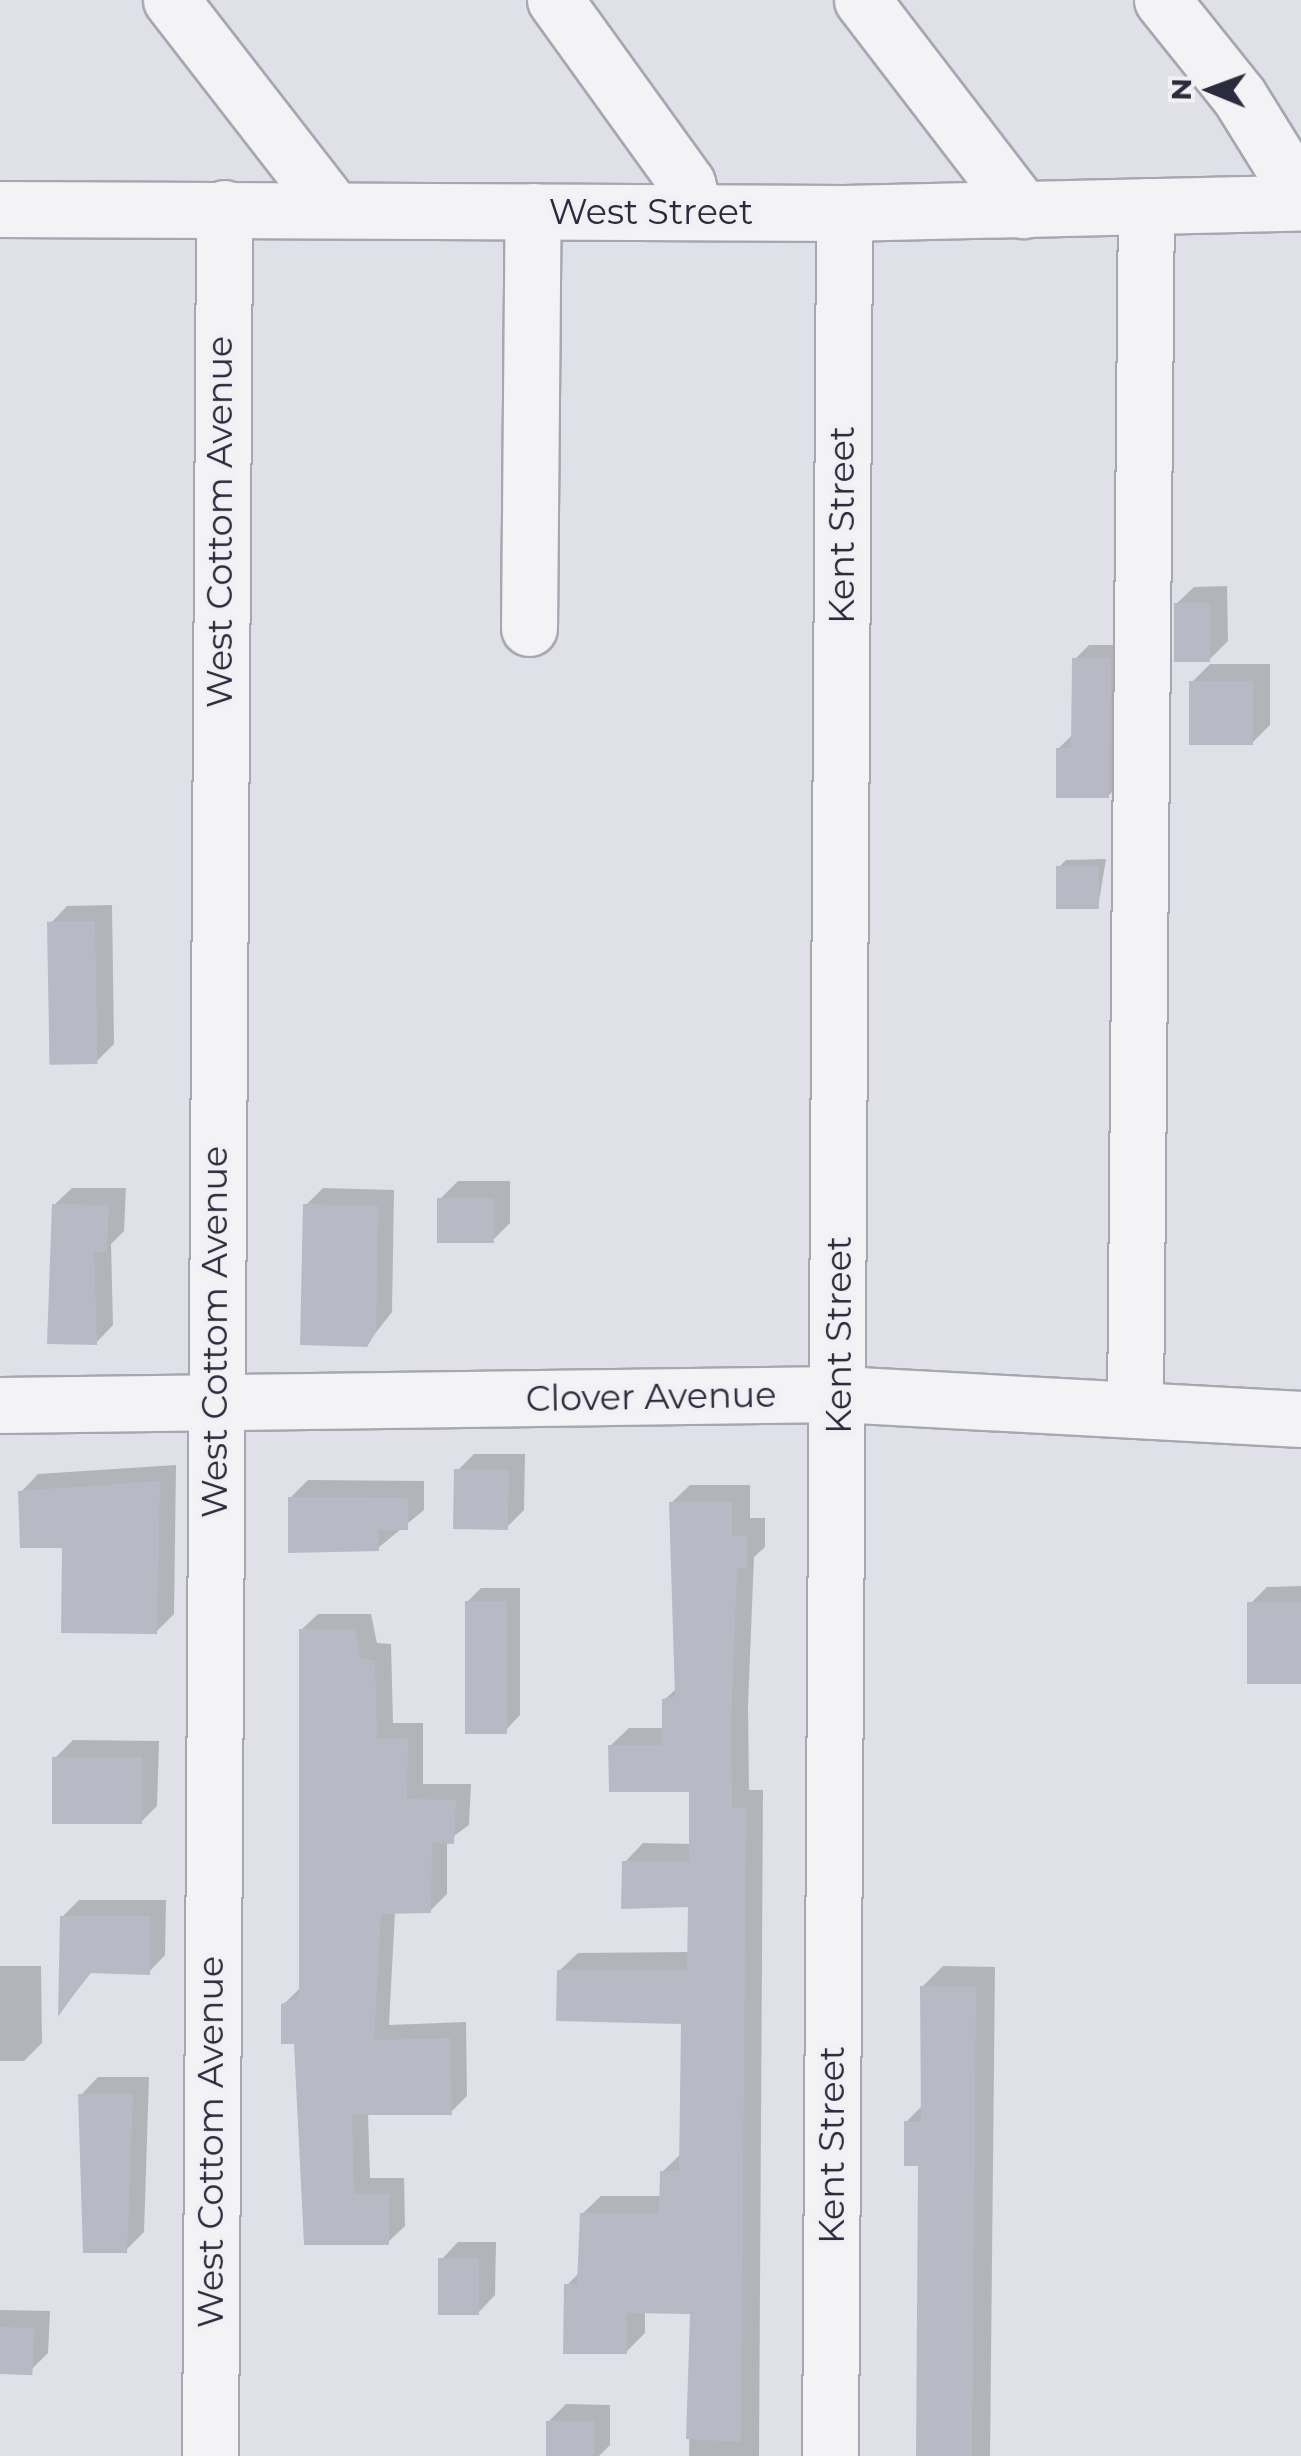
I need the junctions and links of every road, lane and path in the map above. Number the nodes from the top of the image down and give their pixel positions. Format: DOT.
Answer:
graph roads {
  1 [pos="171,0"];
  2 [pos="556,0"];
  3 [pos="862,0"];
  4 [pos="1162,0"];
  5 [pos="1301,199"];
  6 [pos="1146,206"];
  7 [pos="224,208"];
  8 [pos="0,209"];
  9 [pos="333,209"];
  10 [pos="1023,210"];
  11 [pos="532,211"];
  12 [pos="694,212"];
  13 [pos="844,214"];
  14 [pos="530,628"];
  15 [pos="839,1394"];
  16 [pos="0,1405"];
  17 [pos="214,1405"];
  18 [pos="1135,1410"];
  19 [pos="1301,1419"];
  20 [pos="210,2456"];
  21 [pos="830,2456"];
  1 -- 9 [label="street"];
  2 -- 12 [label="street"];
  3 -- 10 [label="street"];
  4 -- 5 [label="street"];
  5 -- 6 [label="street, West Street"];
  6 -- 10 [label="street, West Street"];
  6 -- 18 [label="street"];
  7 -- 8 [label="street, West Street"];
  7 -- 9 [label="street, West Street"];
  7 -- 17 [label="street, West Cottom Avenue"];
  9 -- 11 [label="street, West Street"];
  10 -- 13 [label="street, West Street"];
  11 -- 12 [label="street, West Street"];
  11 -- 14 [label="street"];
  12 -- 13 [label="street, West Street"];
  13 -- 15 [label="street, Kent Street"];
  15 -- 17 [label="street, Clover Avenue"];
  15 -- 18 [label="street, Clover Avenue"];
  15 -- 21 [label="street, Kent Street"];
  16 -- 17 [label="street, Clover Avenue"];
  17 -- 20 [label="street, West Cottom Avenue"];
  18 -- 19 [label="street, Clover Avenue"];
}
